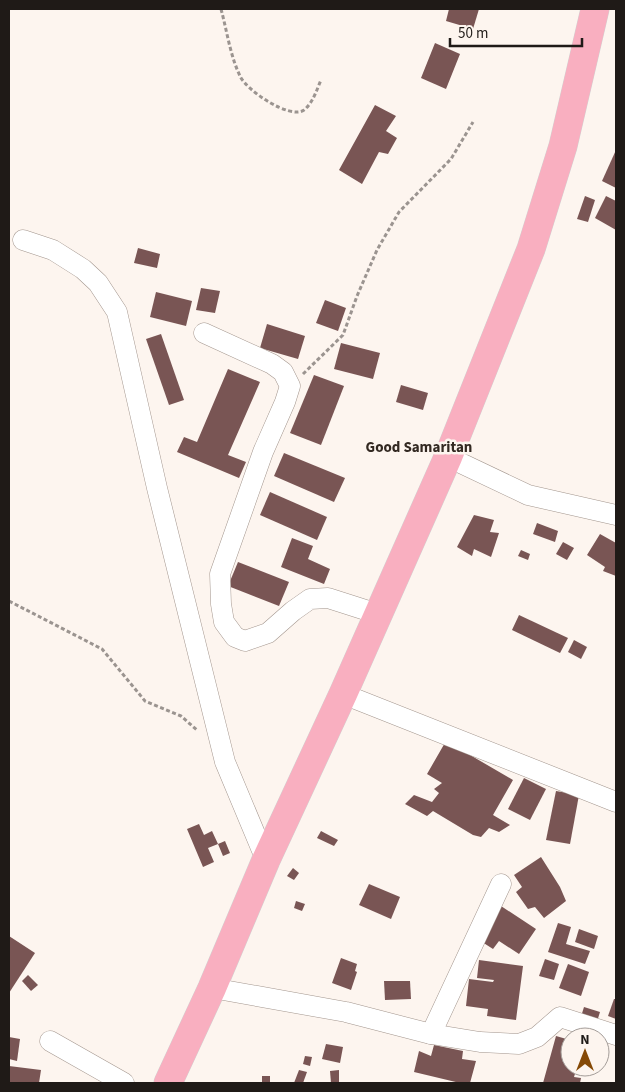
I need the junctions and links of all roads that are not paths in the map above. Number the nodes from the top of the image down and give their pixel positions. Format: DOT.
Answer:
graph roads {
  1 [pos="595,9"];
  2 [pos="23,240"];
  3 [pos="204,333"];
  4 [pos="448,457"];
  5 [pos="616,514"];
  6 [pos="378,614"];
  7 [pos="343,694"];
  8 [pos="616,802"];
  9 [pos="266,860"];
  10 [pos="502,884"];
  11 [pos="212,988"];
  12 [pos="431,1034"];
  13 [pos="616,1035"];
  14 [pos="50,1042"];
  15 [pos="124,1083"];
  16 [pos="168,1083"];
  1 -- 4 [label="highway"];
  2 -- 9 [label="street"];
  3 -- 6 [label="street"];
  4 -- 5 [label="street"];
  4 -- 6 [label="highway"];
  6 -- 7 [label="highway"];
  7 -- 8 [label="street"];
  7 -- 9 [label="highway"];
  9 -- 11 [label="highway"];
  10 -- 12 [label="street"];
  11 -- 12 [label="street"];
  11 -- 16 [label="highway"];
  12 -- 13 [label="street"];
  14 -- 15 [label="street"];
}
